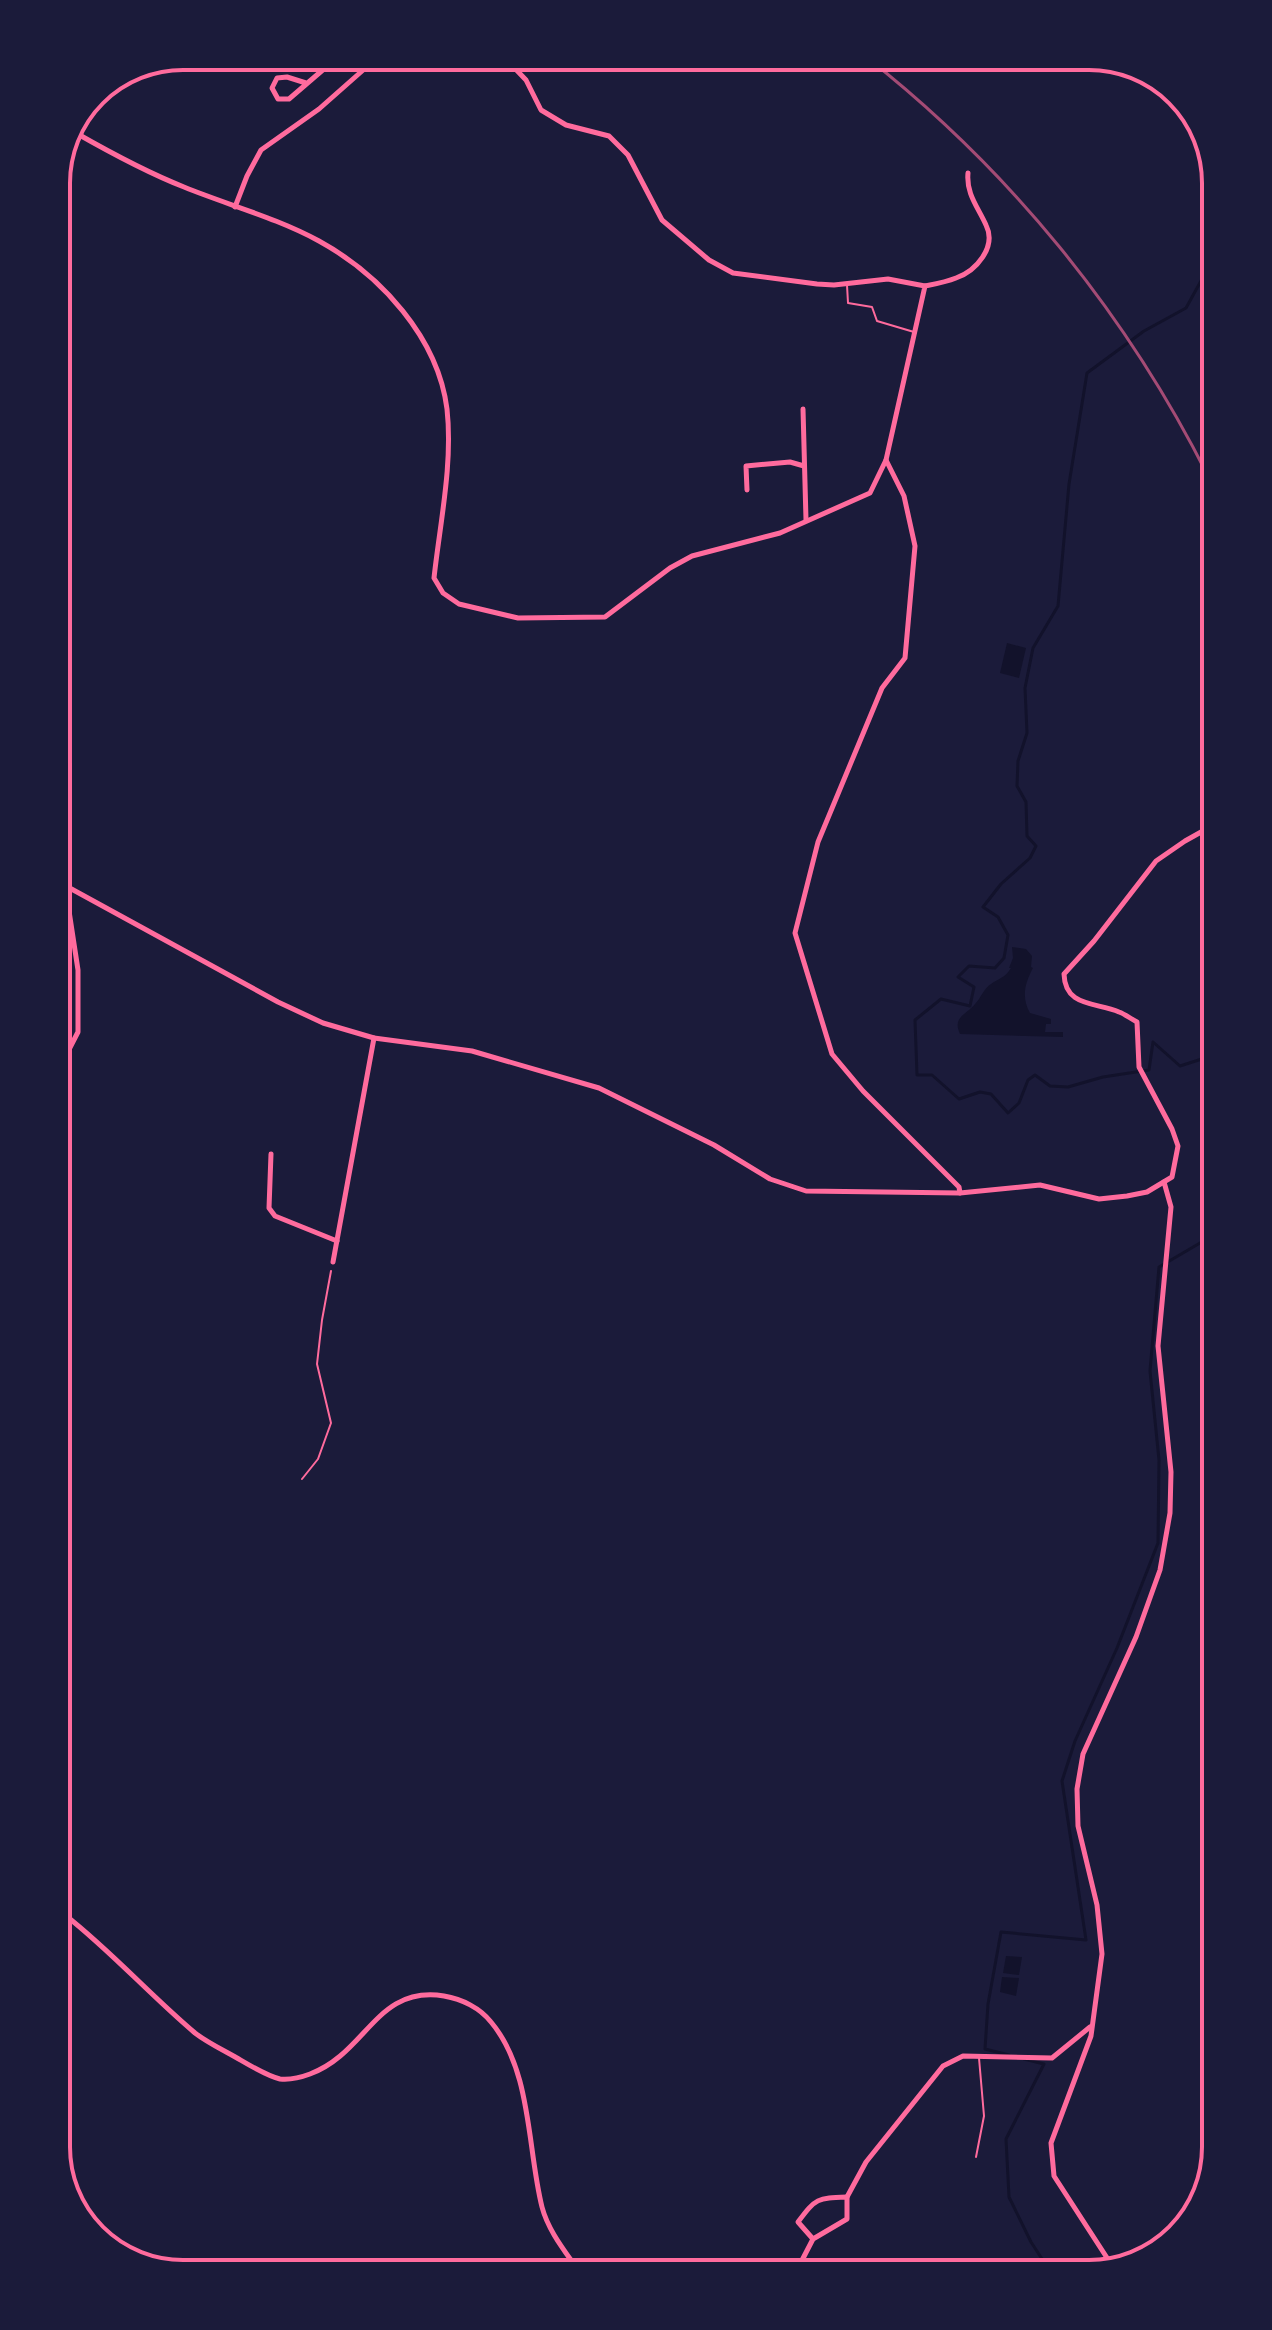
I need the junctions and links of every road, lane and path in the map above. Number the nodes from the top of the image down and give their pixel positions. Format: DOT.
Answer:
graph roads {
  1 [pos="322,70"];
  2 [pos="363,70"];
  3 [pos="516,70"];
  4 [pos="306,83"];
  5 [pos="81,136"];
  6 [pos="968,173"];
  7 [pos="235,207"];
  8 [pos="847,284"];
  9 [pos="925,286"];
  10 [pos="914,332"];
  11 [pos="803,409"];
  12 [pos="886,460"];
  13 [pos="804,466"];
  14 [pos="747,490"];
  15 [pos="806,521"];
  16 [pos="1202,831"];
  17 [pos="70,888"];
  18 [pos="70,918"];
  19 [pos="374,1038"];
  20 [pos="70,1048"];
  21 [pos="271,1154"];
  22 [pos="1164,1182"];
  23 [pos="960,1193"];
  24 [pos="337,1241"];
  25 [pos="333,1262"];
  26 [pos="302,1479"];
  27 [pos="70,1920"];
  28 [pos="1091,2026"];
  29 [pos="979,2056"];
  30 [pos="976,2157"];
  31 [pos="847,2197"];
  32 [pos="813,2239"];
  33 [pos="1107,2258"];
  34 [pos="571,2260"];
  35 [pos="802,2260"];
  1 -- 4 [label="street"];
  2 -- 7 [label="street"];
  3 -- 8 [label="street"];
  4 -- 4 [label="street"];
  5 -- 7 [label="street"];
  6 -- 9 [label="street"];
  7 -- 15 [label="street"];
  8 -- 9 [label="street"];
  8 -- 10 [label="lane"];
  9 -- 10 [label="street"];
  10 -- 12 [label="street"];
  11 -- 13 [label="street"];
  12 -- 15 [label="street"];
  12 -- 23 [label="street"];
  13 -- 14 [label="street"];
  13 -- 15 [label="street"];
  16 -- 22 [label="street"];
  17 -- 19 [label="street"];
  18 -- 20 [label="street"];
  19 -- 23 [label="street"];
  19 -- 24 [label="street"];
  21 -- 24 [label="street"];
  22 -- 23 [label="street"];
  22 -- 28 [label="street"];
  24 -- 25 [label="street"];
  25 -- 26 [label="path"];
  27 -- 34 [label="street"];
  28 -- 29 [label="street"];
  28 -- 33 [label="street"];
  29 -- 30 [label="lane"];
  29 -- 31 [label="street"];
  31 -- 32 [label="street"];
  31 -- 32 [label="street"];
  32 -- 35 [label="street"];
}
